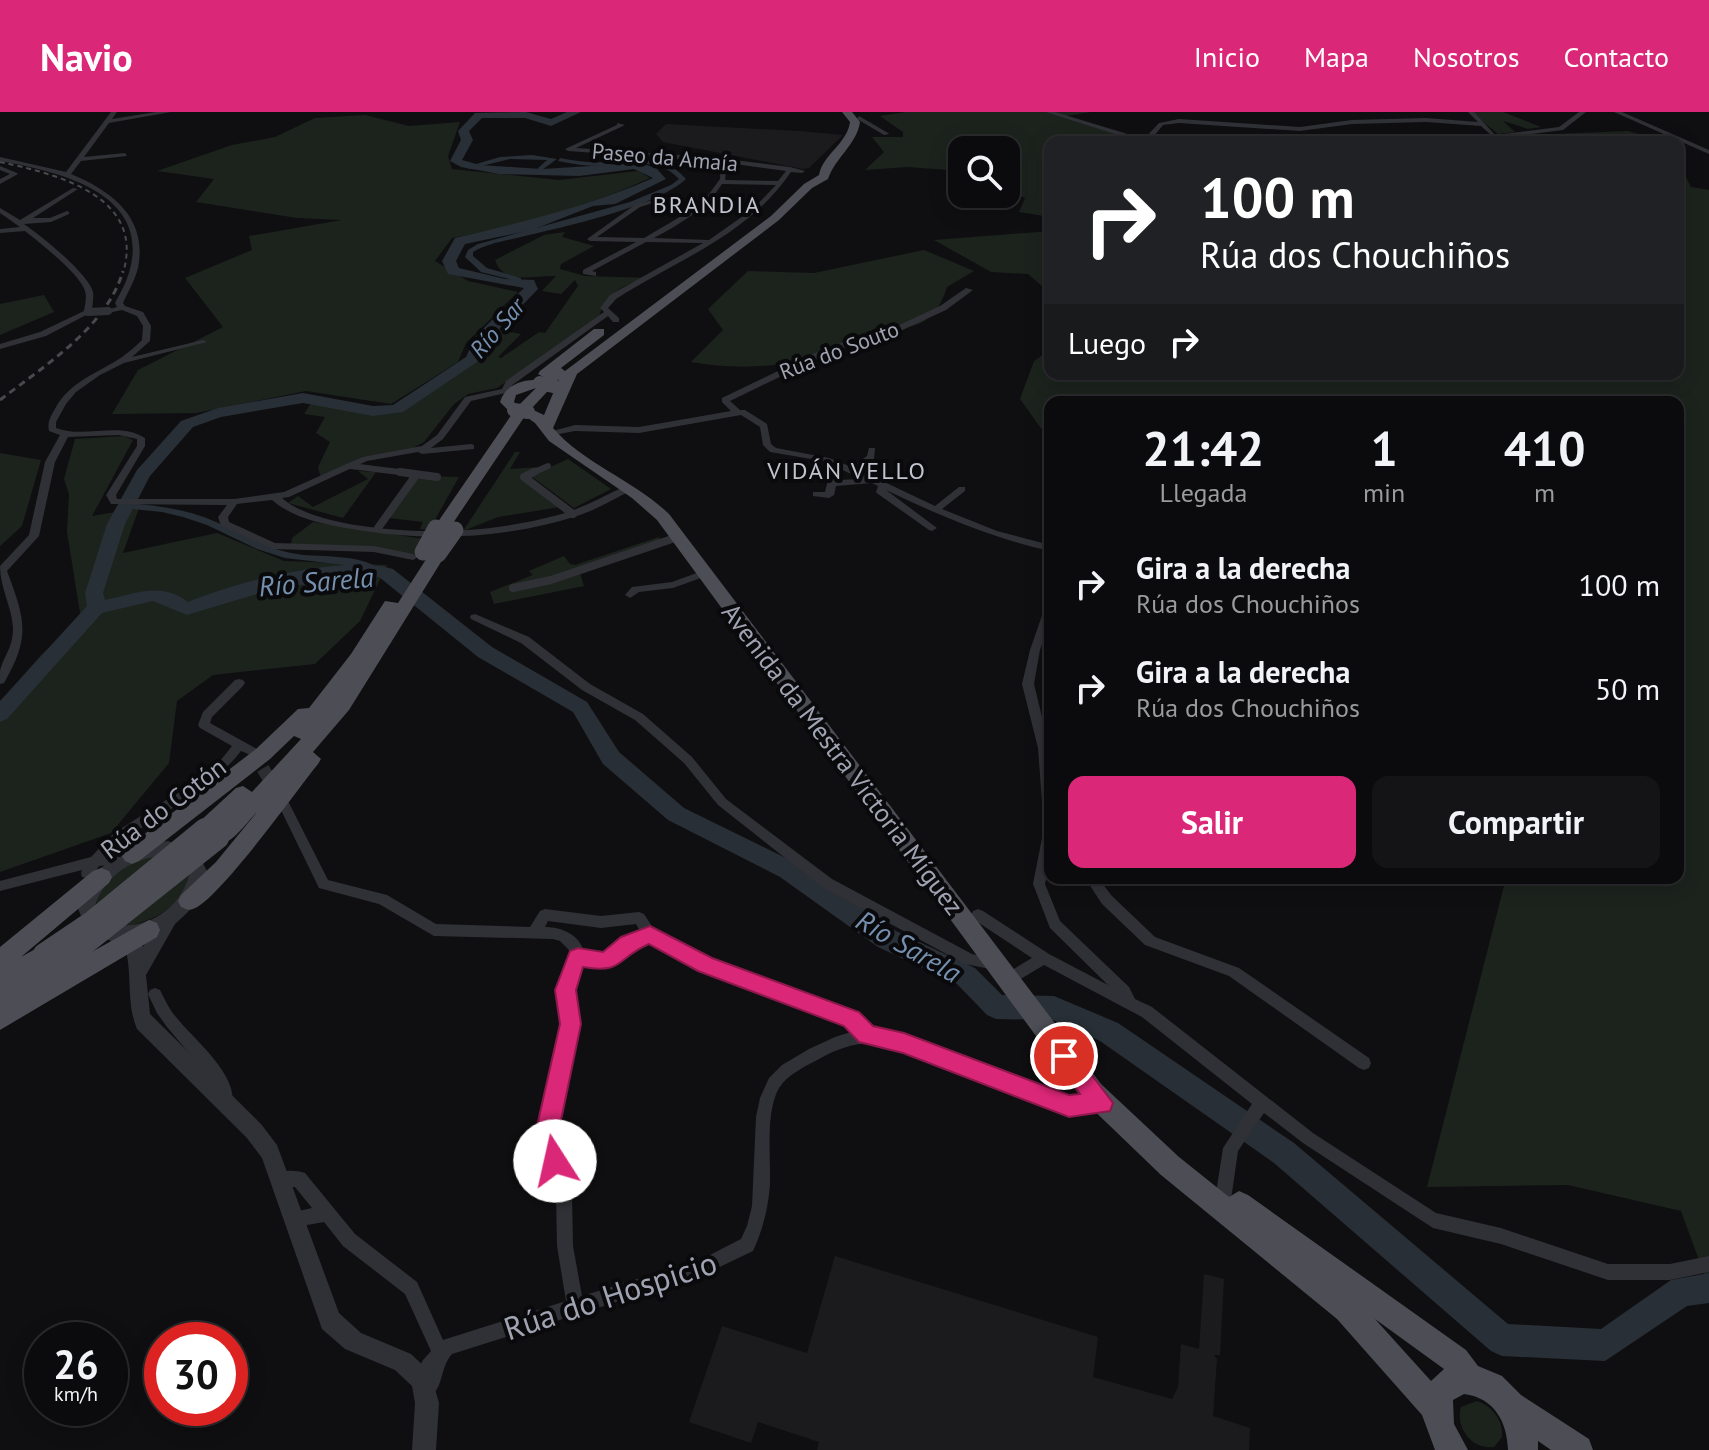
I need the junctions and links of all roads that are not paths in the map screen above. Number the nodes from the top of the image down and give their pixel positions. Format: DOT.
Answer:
graph roads {
  1 [pos="114,112"];
  2 [pos="168,112"];
  3 [pos="1049,112"];
  4 [pos="1471,112"];
  5 [pos="1583,112"];
  6 [pos="1617,112"];
  7 [pos="853,115"];
  8 [pos="108,121"];
  9 [pos="619,124"];
  10 [pos="1484,124"];
  11 [pos="886,134"];
  12 [pos="1127,136"];
  13 [pos="1151,136"];
  14 [pos="1492,136"];
  15 [pos="1502,136"];
  16 [pos="1672,136"];
  17 [pos="1684,141"];
  18 [pos="1709,152"];
  19 [pos="125,156"];
  20 [pos="0,159"];
  21 [pos="80,159"];
  22 [pos="725,164"];
  23 [pos="0,168"];
  24 [pos="805,174"];
  25 [pos="67,175"];
  26 [pos="782,181"];
  27 [pos="0,182"];
  28 [pos="722,182"];
  29 [pos="75,189"];
  30 [pos="653,202"];
  31 [pos="0,210"];
  32 [pos="67,213"];
  33 [pos="25,224"];
  34 [pos="0,231"];
  35 [pos="713,241"];
  36 [pos="643,242"];
  37 [pos="735,244"];
  38 [pos="701,245"];
  39 [pos="593,274"];
  40 [pos="969,290"];
  41 [pos="122,308"];
  42 [pos="88,312"];
  43 [pos="612,316"];
  44 [pos="203,342"];
  45 [pos="0,347"];
  46 [pos="112,364"];
  47 [pos="532,402"];
  48 [pos="737,412"];
  49 [pos="66,433"];
  50 [pos="514,437"];
  51 [pos="471,447"];
  52 [pos="419,450"];
  53 [pos="872,450"];
  54 [pos="351,466"];
  55 [pos="548,466"];
  56 [pos="852,471"];
  57 [pos="416,475"];
  58 [pos="437,477"];
  59 [pos="787,477"];
  60 [pos="870,480"];
  61 [pos="832,483"];
  62 [pos="883,486"];
  63 [pos="629,488"];
  64 [pos="962,489"];
  65 [pos="816,494"];
  66 [pos="275,497"];
  67 [pos="234,502"];
  68 [pos="938,508"];
  69 [pos="573,514"];
  70 [pos="378,528"];
  71 [pos="932,528"];
  72 [pos="445,529"];
  73 [pos="678,537"];
  74 [pos="1044,547"];
  75 [pos="425,554"];
  76 [pos="1,571"];
  77 [pos="705,573"];
  78 [pos="513,588"];
  79 [pos="630,595"];
  80 [pos="475,617"];
  81 [pos="1044,624"];
  82 [pos="365,661"];
  83 [pos="0,680"];
  84 [pos="239,683"];
  85 [pos="240,744"];
  86 [pos="1044,748"];
  87 [pos="253,752"];
  88 [pos="285,806"];
  89 [pos="211,833"];
  90 [pos="130,857"];
  91 [pos="1044,859"];
  92 [pos="91,879"];
  93 [pos="1095,884"];
  94 [pos="0,886"];
  95 [pos="189,901"];
  96 [pos="978,915"];
  97 [pos="171,918"];
  98 [pos="534,932"];
  99 [pos="137,935"];
  100 [pos="650,935"];
  101 [pos="578,957"];
  102 [pos="1044,958"];
  103 [pos="0,961"];
  104 [pos="1005,977"];
  105 [pos="136,978"];
  106 [pos="0,984"];
  107 [pos="155,994"];
  108 [pos="0,1002"];
  109 [pos="1130,1003"];
  110 [pos="0,1019"];
  111 [pos="867,1035"];
  112 [pos="1364,1063"];
  113 [pos="226,1103"];
  114 [pos="1259,1106"];
  115 [pos="1108,1110"];
  116 [pos="282,1179"];
  117 [pos="1224,1193"];
  118 [pos="327,1213"];
  119 [pos="296,1219"];
  120 [pos="1709,1264"];
  121 [pos="575,1307"];
  122 [pos="440,1352"];
  123 [pos="1469,1378"];
  124 [pos="424,1386"];
  125 [pos="1511,1405"];
  126 [pos="1436,1409"];
  127 [pos="424,1450"];
  128 [pos="1453,1450"];
  129 [pos="1523,1450"];
  130 [pos="1578,1450"];
  1 -- 8 [label="street"];
  2 -- 8 [label="street"];
  3 -- 12 [label="street"];
  4 -- 10 [label="street"];
  5 -- 15 [label="street"];
  6 -- 16 [label="street"];
  7 -- 11 [label="street"];
  7 -- 24 [label="main road"];
  7 -- 24 [label="main road"];
  8 -- 21 [label="street"];
  9 -- 22 [label="street, Paseo da Amaía"];
  10 -- 13 [label="street"];
  10 -- 14 [label="street"];
  17 -- 18 [label="street"];
  19 -- 21 [label="street"];
  20 -- 25 [label="street"];
  21 -- 25 [label="street"];
  22 -- 24 [label="street, Paseo da Amaía"];
  22 -- 28 [label="street"];
  23 -- 27 [label="street"];
  24 -- 26 [label="street, Paseo da Amaía"];
  24 -- 37 [label="main road"];
  25 -- 41 [label="street"];
  26 -- 28 [label="street, Paseo da Amaía"];
  26 -- 35 [label="street"];
  28 -- 36 [label="street"];
  29 -- 33 [label="street"];
  30 -- 36 [label="street"];
  31 -- 33 [label="street"];
  32 -- 33 [label="street"];
  33 -- 34 [label="street"];
  33 -- 42 [label="street"];
  35 -- 36 [label="street"];
  35 -- 38 [label="street"];
  36 -- 38 [label="street"];
  36 -- 39 [label="street"];
  37 -- 43 [label="main road"];
  37 -- 47 [label="main road"];
  37 -- 47 [label="main road"];
  38 -- 43 [label="street"];
  40 -- 48 [label="street, Rúa do Souto"];
  41 -- 42 [label="street, bridge"];
  41 -- 46 [label="street"];
  42 -- 45 [label="street"];
  43 -- 47 [label="main road"];
  43 -- 47 [label="street"];
  44 -- 46 [label="street"];
  46 -- 49 [label="street"];
  47 -- 48 [label="street"];
  47 -- 50 [label="main road"];
  47 -- 50 [label="main road"];
  47 -- 52 [label="street"];
  47 -- 63 [label="main road, Avenida da Mestra Victoria Míguez"];
  47 -- 72 [label="main road"];
  47 -- 72 [label="main road"];
  48 -- 56 [label="street"];
  49 -- 67 [label="street"];
  49 -- 76 [label="street"];
  50 -- 72 [label="main road"];
  51 -- 52 [label="street"];
  52 -- 54 [label="street"];
  53 -- 56 [label="street"];
  54 -- 57 [label="street"];
  54 -- 66 [label="street"];
  55 -- 69 [label="street"];
  56 -- 60 [label="street"];
  57 -- 58 [label="street"];
  57 -- 70 [label="street"];
  59 -- 61 [label="street"];
  60 -- 61 [label="street"];
  60 -- 62 [label="street"];
  61 -- 65 [label="street"];
  62 -- 68 [label="street"];
  62 -- 71 [label="street"];
  63 -- 69 [label="street"];
  63 -- 73 [label="main road, Avenida da Mestra Victoria Míguez"];
  64 -- 68 [label="street"];
  66 -- 67 [label="street"];
  66 -- 70 [label="street"];
  67 -- 75 [label="street"];
  68 -- 74 [label="street"];
  69 -- 70 [label="street"];
  72 -- 75 [label="main road, bridge"];
  73 -- 77 [label="main road, Avenida da Mestra Victoria Míguez"];
  73 -- 78 [label="street"];
  75 -- 82 [label="main road"];
  76 -- 83 [label="street"];
  77 -- 79 [label="street"];
  77 -- 104 [label="main road, Avenida da Mestra Victoria Míguez"];
  80 -- 104 [label="street"];
  81 -- 86 [label="street"];
  82 -- 89 [label="main road"];
  82 -- 90 [label="main road"];
  82 -- 95 [label="main road"];
  84 -- 85 [label="street, Rúa do Cotón"];
  85 -- 87 [label="street, Rúa do Cotón"];
  85 -- 92 [label="street, Rúa do Cotón"];
  88 -- 98 [label="street"];
  89 -- 106 [label="main road, bridge"];
  89 -- 108 [label="main road, bridge"];
  90 -- 92 [label="street"];
  90 -- 95 [label="street"];
  91 -- 109 [label="street"];
  92 -- 94 [label="street"];
  92 -- 99 [label="street"];
  92 -- 103 [label="main road"];
  93 -- 112 [label="street"];
  95 -- 97 [label="street"];
  96 -- 102 [label="street"];
  97 -- 99 [label="street"];
  97 -- 105 [label="street"];
  98 -- 100 [label="street"];
  98 -- 101 [label="street"];
  99 -- 105 [label="street"];
  99 -- 110 [label="main road"];
  100 -- 101 [label="street"];
  100 -- 111 [label="street"];
  101 -- 121 [label="street"];
  102 -- 104 [label="street"];
  102 -- 109 [label="street"];
  104 -- 115 [label="main road, Avenida da Mestra Victoria Míguez"];
  105 -- 113 [label="street"];
  107 -- 113 [label="street"];
  109 -- 114 [label="street"];
  111 -- 115 [label="street"];
  111 -- 121 [label="street, Rúa do Hospicio"];
  113 -- 116 [label="street"];
  114 -- 117 [label="street"];
  114 -- 120 [label="street"];
  115 -- 117 [label="main road, Avenida da Mestra Victoria Míguez"];
  115 -- 126 [label="main road, Avenida da Mestra Victoria Míguez"];
  116 -- 118 [label="street"];
  116 -- 119 [label="street"];
  117 -- 123 [label="main road, Avenida da Mestra Victoria Míguez"];
  118 -- 119 [label="street"];
  118 -- 122 [label="street"];
  119 -- 124 [label="street"];
  121 -- 122 [label="street, Rúa do Hospicio"];
  122 -- 124 [label="street"];
  123 -- 125 [label="main road, Avenida da Mestra Victoria Míguez"];
  123 -- 126 [label="main road"];
  124 -- 127 [label="street"];
  125 -- 129 [label="main road"];
  125 -- 130 [label="main road"];
  126 -- 128 [label="main road"];
}
